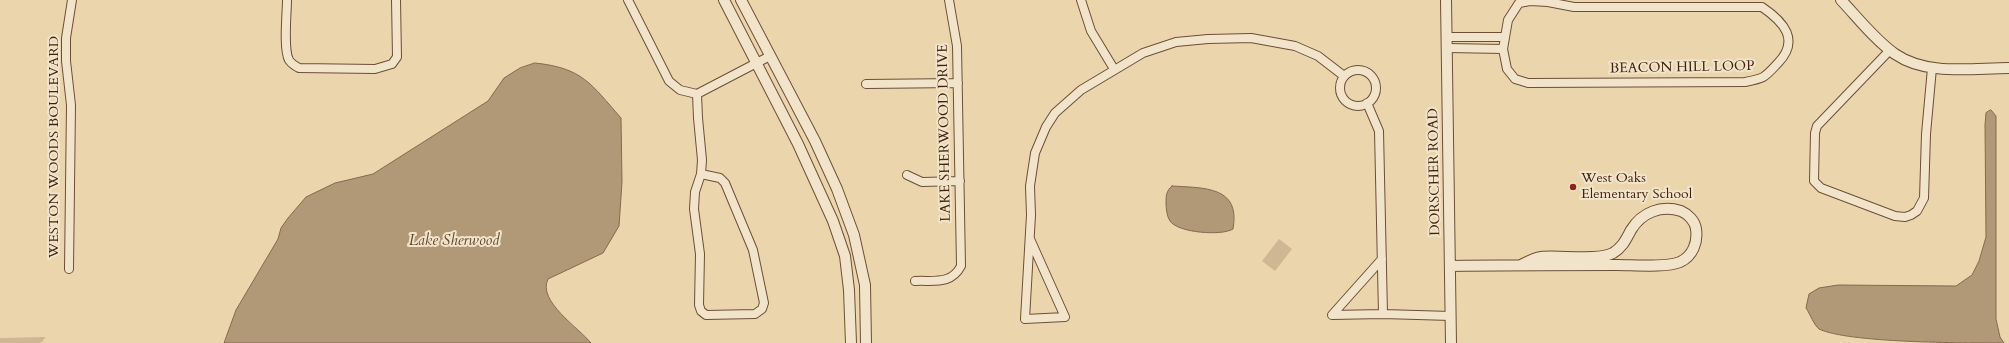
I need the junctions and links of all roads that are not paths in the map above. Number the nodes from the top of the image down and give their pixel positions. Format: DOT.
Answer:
graph roads {
  1 [pos="72,0"];
  2 [pos="287,0"];
  3 [pos="396,0"];
  4 [pos="628,0"];
  5 [pos="724,0"];
  6 [pos="740,0"];
  7 [pos="949,0"];
  8 [pos="1081,0"];
  9 [pos="1446,0"];
  10 [pos="1841,0"];
  11 [pos="1517,2"];
  12 [pos="1448,37"];
  13 [pos="1504,37"];
  14 [pos="1448,48"];
  15 [pos="1503,49"];
  16 [pos="1890,50"];
  17 [pos="770,56"];
  18 [pos="757,64"];
  19 [pos="1932,68"];
  20 [pos="2009,68"];
  21 [pos="1114,69"];
  22 [pos="1344,76"];
  23 [pos="958,83"];
  24 [pos="866,84"];
  25 [pos="698,94"];
  26 [pos="1367,103"];
  27 [pos="701,174"];
  28 [pos="907,175"];
  29 [pos="960,181"];
  30 [pos="1030,239"];
  31 [pos="1382,259"];
  32 [pos="1521,265"];
  33 [pos="1450,266"];
  34 [pos="69,269"];
  35 [pos="915,281"];
  36 [pos="1383,314"];
  37 [pos="1451,316"];
  38 [pos="851,343"];
  39 [pos="866,343"];
  40 [pos="1451,343"];
  1 -- 34 [label="street, WESTON WOODS BOULEVARD"];
  2 -- 3 [label="street"];
  4 -- 25 [label="street"];
  5 -- 18 [label="street"];
  6 -- 17 [label="street"];
  7 -- 23 [label="street, LAKE SHERWOOD DRIVE"];
  8 -- 21 [label="street"];
  9 -- 12 [label="street, DORSCHER ROAD"];
  10 -- 16 [label="street"];
  11 -- 13 [label="street, BEACON HILL LOOP"];
  11 -- 15 [label="street, BEACON HILL LOOP"];
  12 -- 13 [label="street"];
  12 -- 14 [label="street, DORSCHER ROAD"];
  13 -- 15 [label="street, BEACON HILL LOOP"];
  14 -- 15 [label="street"];
  14 -- 33 [label="street, DORSCHER ROAD"];
  16 -- 19 [label="street"];
  16 -- 19 [label="street"];
  17 -- 18 [label="street"];
  17 -- 39 [label="street"];
  18 -- 25 [label="street"];
  18 -- 38 [label="street"];
  19 -- 20 [label="street"];
  21 -- 22 [label="street"];
  21 -- 30 [label="street"];
  22 -- 26 [label="street"];
  22 -- 26 [label="street"];
  23 -- 24 [label="street"];
  23 -- 29 [label="street, LAKE SHERWOOD DRIVE"];
  25 -- 27 [label="street"];
  26 -- 31 [label="street"];
  27 -- 27 [label="street"];
  28 -- 29 [label="street"];
  29 -- 35 [label="street, LAKE SHERWOOD DRIVE"];
  30 -- 30 [label="street"];
  31 -- 36 [label="street"];
  31 -- 36 [label="street"];
  32 -- 32 [label="street"];
  32 -- 33 [label="street"];
  33 -- 37 [label="street, DORSCHER ROAD"];
  36 -- 37 [label="street"];
  37 -- 40 [label="street, DORSCHER ROAD"];
}
